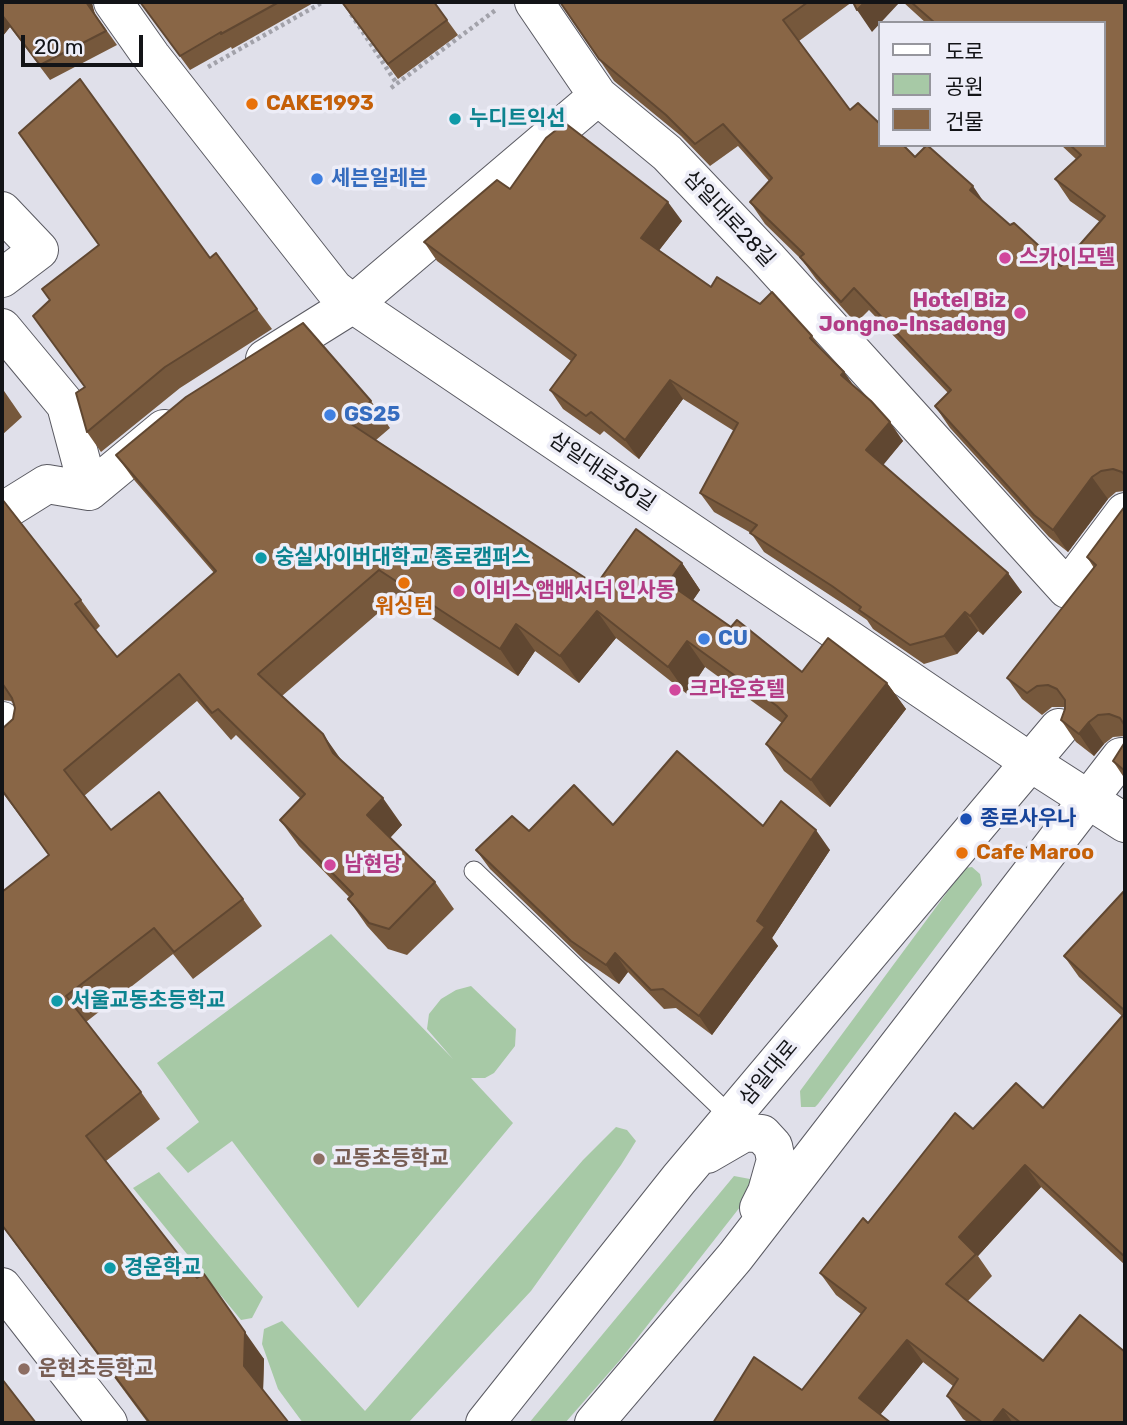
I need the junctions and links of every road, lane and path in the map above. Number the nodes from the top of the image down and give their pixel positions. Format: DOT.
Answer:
graph roads {
  1 [pos="113,2"];
  2 [pos="323,2"];
  3 [pos="506,2"];
  4 [pos="534,2"];
  5 [pos="348,10"];
  6 [pos="397,84"];
  7 [pos="173,85"];
  8 [pos="391,88"];
  9 [pos="598,96"];
  10 [pos="2,211"];
  11 [pos="2,278"];
  12 [pos="353,304"];
  13 [pos="2,328"];
  14 [pos="238,377"];
  15 [pos="192,406"];
  16 [pos="89,491"];
  17 [pos="2,512"];
  18 [pos="1125,512"];
  19 [pos="2,721"];
  20 [pos="1059,728"];
  21 [pos="2,743"];
  22 [pos="1121,757"];
  23 [pos="1030,762"];
  24 [pos="1088,797"];
  25 [pos="1125,823"];
  26 [pos="474,871"];
  27 [pos="731,1117"];
  28 [pos="679,1179"];
  29 [pos="735,1258"];
  30 [pos="2,1287"];
  31 [pos="108,1423"];
  32 [pos="485,1423"];
  33 [pos="594,1423"];
  1 -- 7 [label="street, 삼일대로30길"];
  2 -- 7 [label="path"];
  3 -- 6 [label="path"];
  4 -- 9 [label="street, 삼일대로28길"];
  5 -- 6 [label="path"];
  6 -- 8 [label="path"];
  7 -- 12 [label="street, 삼일대로30길"];
  9 -- 12 [label="street"];
  9 -- 18 [label="street, 삼일대로28길"];
  10 -- 11 [label="street"];
  12 -- 14 [label="street"];
  12 -- 23 [label="street, 삼일대로30길"];
  13 -- 16 [label="street"];
  15 -- 16 [label="street"];
  16 -- 17 [label="street"];
  19 -- 21 [label="street"];
  20 -- 23 [label="street, 삼일대로"];
  22 -- 24 [label="street"];
  23 -- 24 [label="street, 삼일대로30길"];
  23 -- 27 [label="street, 삼일대로"];
  24 -- 25 [label="street, 삼일대로30길"];
  24 -- 29 [label="street"];
  26 -- 27 [label="lane"];
  27 -- 28 [label="street, 삼일대로"];
  28 -- 29 [label="street"];
  28 -- 32 [label="street, 삼일대로"];
  29 -- 33 [label="street"];
  30 -- 31 [label="street"];
}
